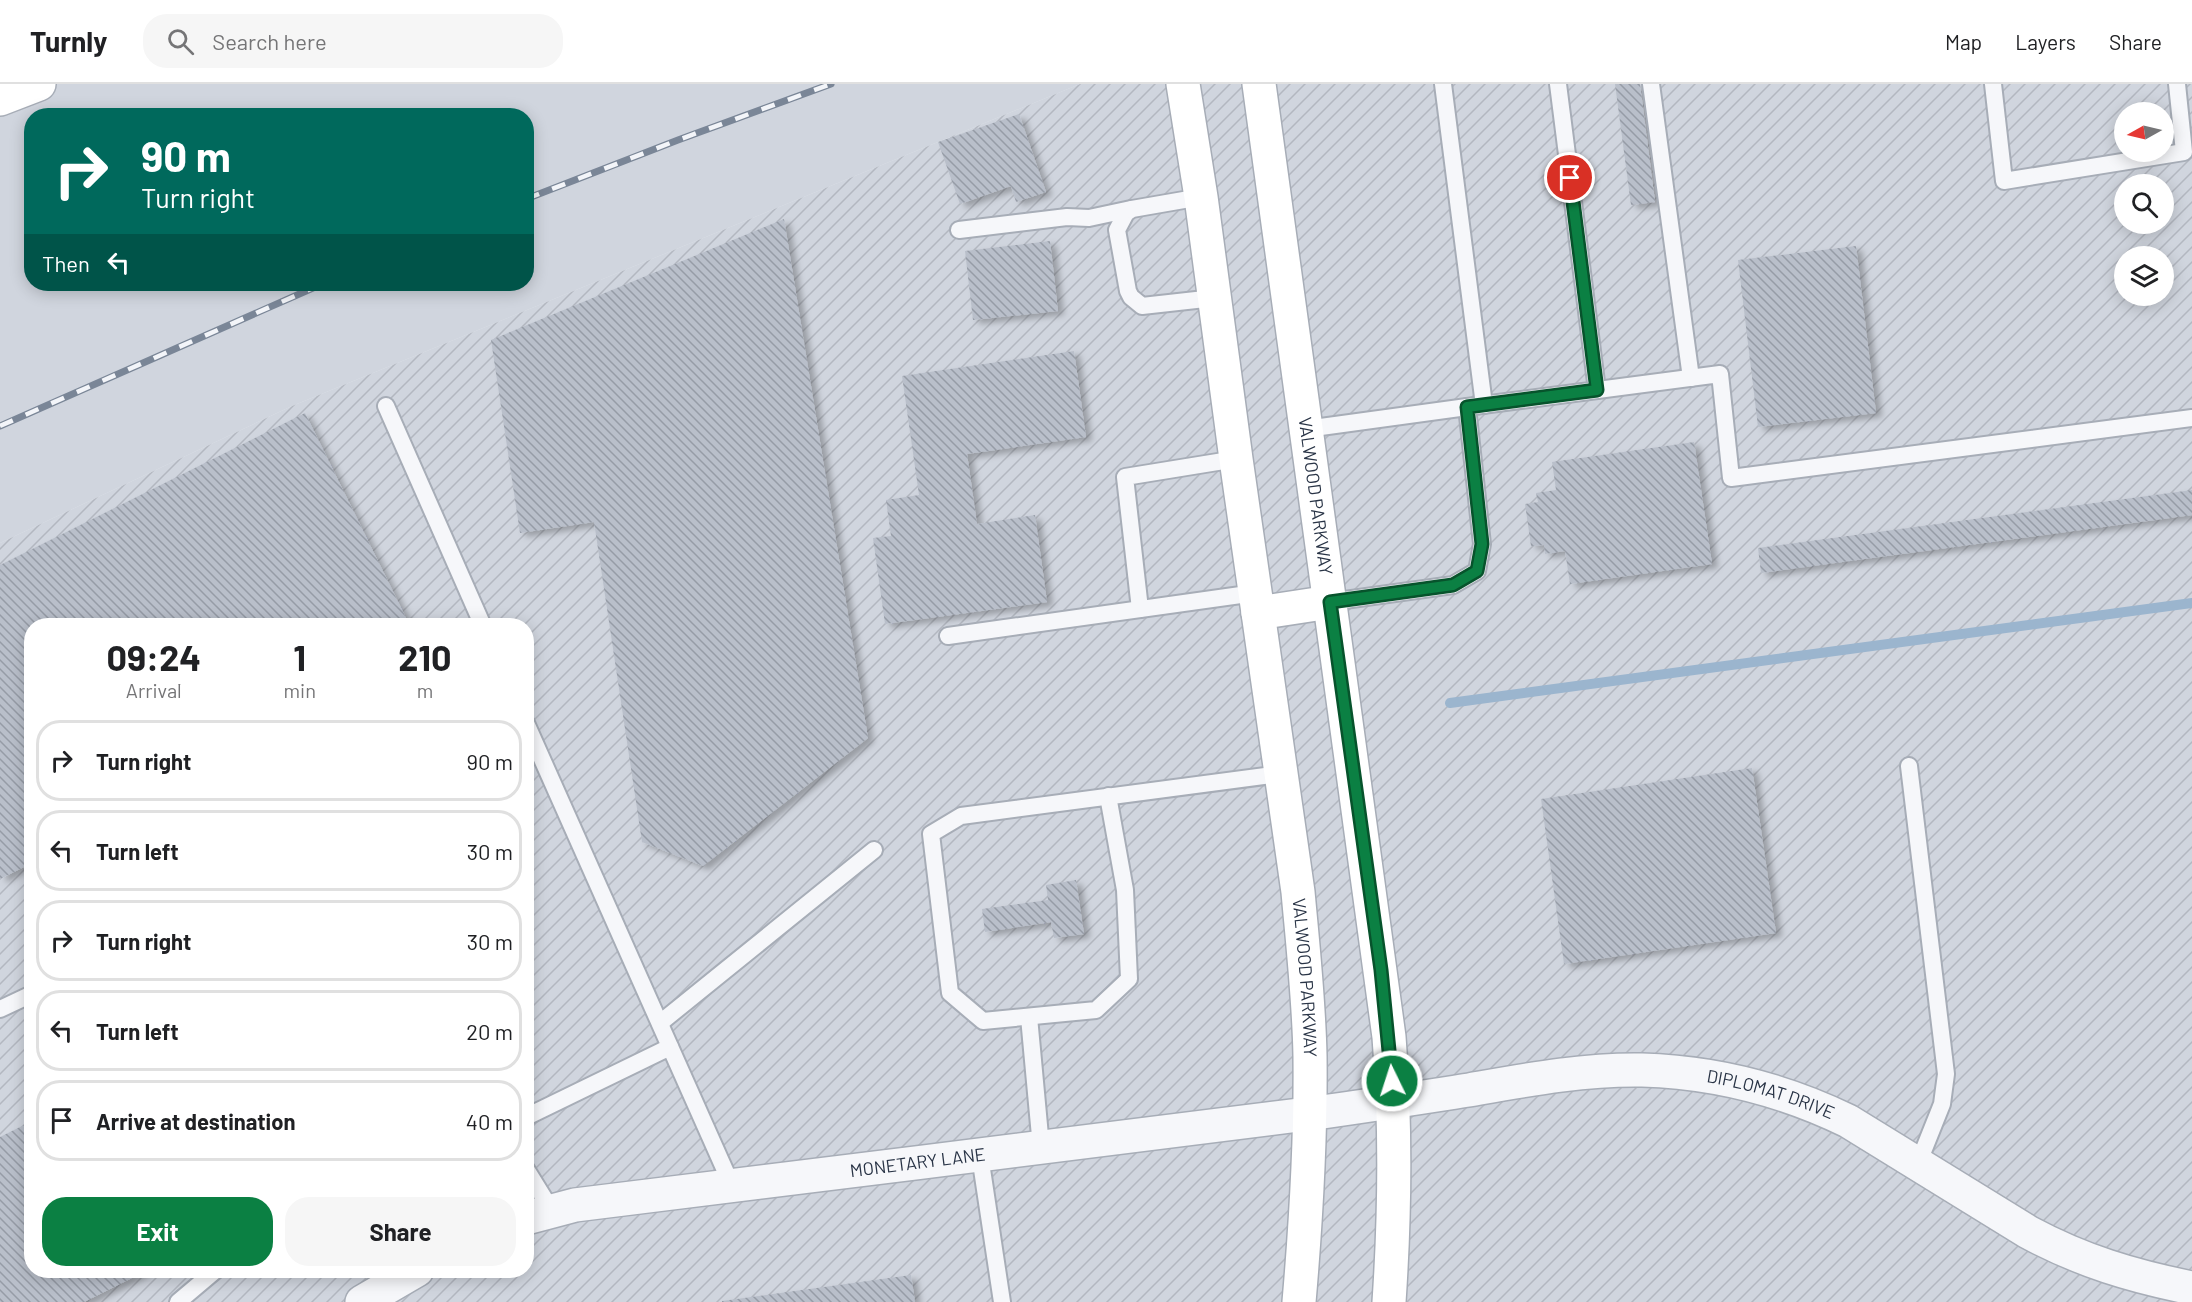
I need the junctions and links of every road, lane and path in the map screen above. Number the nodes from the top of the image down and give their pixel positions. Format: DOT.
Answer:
graph roads {
  1 [pos="39,84"];
  2 [pos="1184,84"];
  3 [pos="1259,84"];
  4 [pos="1443,84"];
  5 [pos="1558,84"];
  6 [pos="1651,84"];
  7 [pos="1993,84"];
  8 [pos="2177,84"];
  9 [pos="0,99"];
  10 [pos="1201,197"];
  11 [pos="1132,208"];
  12 [pos="959,230"];
  13 [pos="1214,298"];
  14 [pos="1690,378"];
  15 [pos="1597,390"];
  16 [pos="386,406"];
  17 [pos="1476,406"];
  18 [pos="2192,418"];
  19 [pos="1306,429"];
  20 [pos="1236,459"];
  21 [pos="1330,602"];
  22 [pos="1256,603"];
  23 [pos="1140,609"];
  24 [pos="479,618"];
  25 [pos="948,636"];
  26 [pos="534,741"];
  27 [pos="1909,766"];
  28 [pos="1280,774"];
  29 [pos="1108,796"];
  30 [pos="874,850"];
  31 [pos="24,998"];
  32 [pos="0,1009"];
  33 [pos="1029,1017"];
  34 [pos="660,1023"];
  35 [pos="670,1047"];
  36 [pos="1394,1102"];
  37 [pos="534,1113"];
  38 [pos="1310,1113"];
  39 [pos="1041,1147"];
  40 [pos="980,1156"];
  41 [pos="1918,1164"];
  42 [pos="732,1186"];
  43 [pos="534,1197"];
  44 [pos="539,1214"];
  45 [pos="206,1278"];
  46 [pos="403,1278"];
  47 [pos="2192,1288"];
  48 [pos="178,1302"];
  49 [pos="362,1302"];
  50 [pos="1002,1302"];
  51 [pos="1299,1302"];
  52 [pos="1389,1302"];
  1 -- 9 [label="main road"];
  2 -- 10 [label="main road, VALWOOD PARKWAY"];
  3 -- 19 [label="main road, VALWOOD PARKWAY"];
  4 -- 17 [label="lane"];
  5 -- 15 [label="lane"];
  6 -- 14 [label="lane"];
  7 -- 8 [label="lane"];
  10 -- 11 [label="lane"];
  10 -- 13 [label="main road, VALWOOD PARKWAY"];
  11 -- 12 [label="lane"];
  11 -- 13 [label="lane"];
  13 -- 20 [label="main road, VALWOOD PARKWAY"];
  14 -- 15 [label="lane"];
  14 -- 18 [label="lane"];
  15 -- 17 [label="lane"];
  16 -- 24 [label="lane"];
  17 -- 19 [label="lane"];
  17 -- 21 [label="lane"];
  19 -- 21 [label="main road, VALWOOD PARKWAY"];
  20 -- 22 [label="main road, VALWOOD PARKWAY"];
  20 -- 23 [label="lane"];
  21 -- 22 [label="main road"];
  21 -- 36 [label="main road, VALWOOD PARKWAY"];
  22 -- 23 [label="lane"];
  22 -- 28 [label="main road, VALWOOD PARKWAY"];
  23 -- 25 [label="lane"];
  26 -- 34 [label="lane"];
  27 -- 41 [label="lane"];
  28 -- 29 [label="lane"];
  28 -- 38 [label="main road, VALWOOD PARKWAY"];
  29 -- 33 [label="lane"];
  29 -- 33 [label="lane"];
  30 -- 34 [label="lane"];
  31 -- 32 [label="lane"];
  33 -- 39 [label="lane"];
  34 -- 35 [label="lane"];
  35 -- 37 [label="lane"];
  35 -- 42 [label="lane"];
  36 -- 38 [label="street, DIPLOMAT DRIVE"];
  36 -- 41 [label="street, DIPLOMAT DRIVE"];
  36 -- 52 [label="main road, VALWOOD PARKWAY"];
  38 -- 39 [label="street, MONETARY LANE"];
  38 -- 51 [label="main road, VALWOOD PARKWAY"];
  39 -- 40 [label="street, MONETARY LANE"];
  40 -- 42 [label="street, MONETARY LANE"];
  40 -- 50 [label="lane"];
  41 -- 47 [label="street, DIPLOMAT DRIVE"];
  42 -- 44 [label="street, MONETARY LANE"];
  43 -- 44 [label="lane"];
  45 -- 48 [label="lane"];
  46 -- 49 [label="street"];
}
